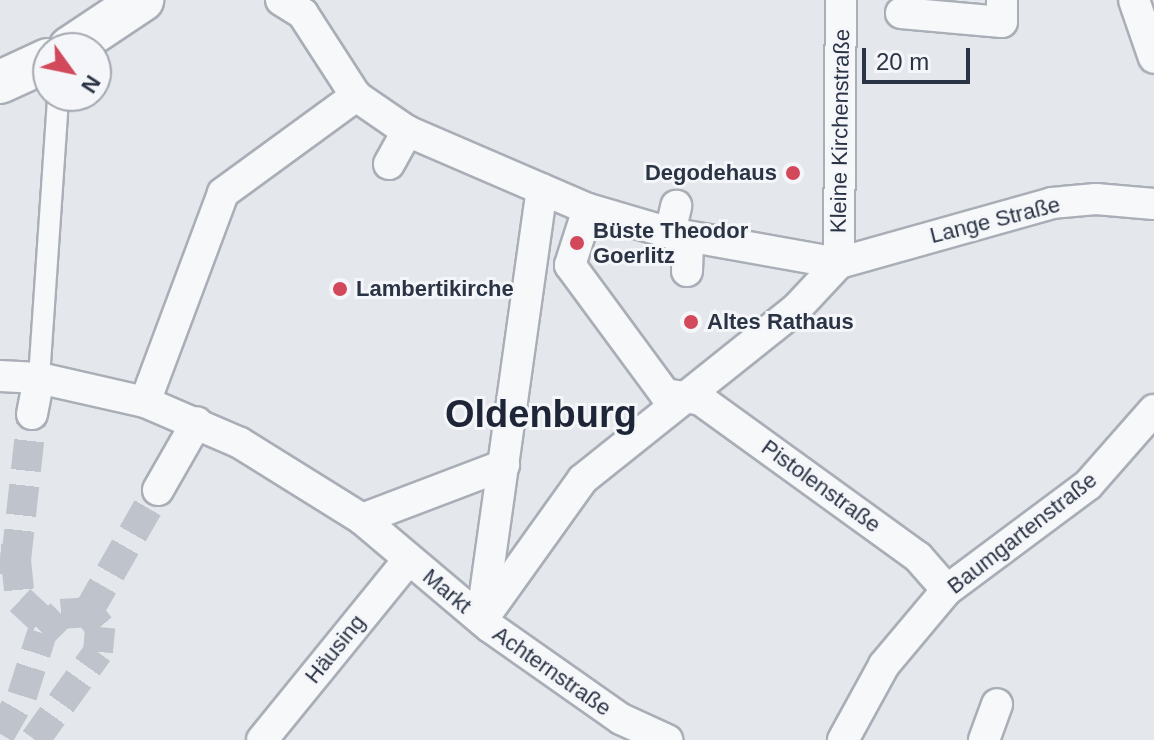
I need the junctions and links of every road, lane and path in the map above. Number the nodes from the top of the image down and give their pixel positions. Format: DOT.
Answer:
graph roads {
  1 [pos="142,0"];
  2 [pos="281,0"];
  3 [pos="841,0"];
  4 [pos="1002,0"];
  5 [pos="1134,0"];
  6 [pos="948,9"];
  7 [pos="901,13"];
  8 [pos="94,32"];
  9 [pos="1154,58"];
  10 [pos="32,67"];
  11 [pos="0,82"];
  12 [pos="356,96"];
  13 [pos="57,112"];
  14 [pos="407,131"];
  15 [pos="389,164"];
  16 [pos="542,189"];
  17 [pos="1154,204"];
  18 [pos="588,209"];
  19 [pos="678,225"];
  20 [pos="839,263"];
  21 [pos="687,271"];
  22 [pos="0,376"];
  23 [pos="39,378"];
  24 [pos="684,398"];
  25 [pos="145,402"];
  26 [pos="1154,410"];
  27 [pos="32,414"];
  28 [pos="197,422"];
  29 [pos="504,465"];
  30 [pos="158,490"];
  31 [pos="362,519"];
  32 [pos="409,559"];
  33 [pos="947,590"];
  34 [pos="482,620"];
  35 [pos="997,704"];
  36 [pos="619,730"];
  37 [pos="262,740"];
  38 [pos="667,740"];
  39 [pos="843,740"];
  40 [pos="984,740"];
  1 -- 8 [label="street"];
  2 -- 12 [label="street"];
  3 -- 20 [label="street, Kleine Kirchenstraße"];
  4 -- 6 [label="street"];
  5 -- 9 [label="street"];
  6 -- 7 [label="street"];
  10 -- 11 [label="street"];
  12 -- 14 [label="street"];
  12 -- 25 [label="street"];
  13 -- 23 [label="lane"];
  14 -- 15 [label="street"];
  14 -- 16 [label="street"];
  16 -- 18 [label="street"];
  16 -- 29 [label="street"];
  17 -- 20 [label="street, Lange Straße"];
  18 -- 19 [label="street"];
  18 -- 24 [label="street"];
  19 -- 20 [label="street"];
  19 -- 21 [label="street"];
  20 -- 24 [label="street, Markt"];
  22 -- 23 [label="street, Markt"];
  23 -- 25 [label="street, Markt"];
  23 -- 27 [label="street"];
  24 -- 33 [label="street, Pistolenstraße"];
  24 -- 34 [label="street, Markt"];
  25 -- 28 [label="street, Markt"];
  26 -- 33 [label="street, Baumgartenstraße"];
  28 -- 30 [label="street"];
  28 -- 31 [label="street, Markt"];
  29 -- 31 [label="street"];
  29 -- 34 [label="street"];
  31 -- 32 [label="street, Markt"];
  32 -- 34 [label="street, Markt"];
  32 -- 37 [label="street, Häusing"];
  33 -- 39 [label="street, Baumgartenstraße"];
  34 -- 36 [label="street, Achternstraße"];
  35 -- 40 [label="street"];
  36 -- 38 [label="street, Achternstraße"];
}
